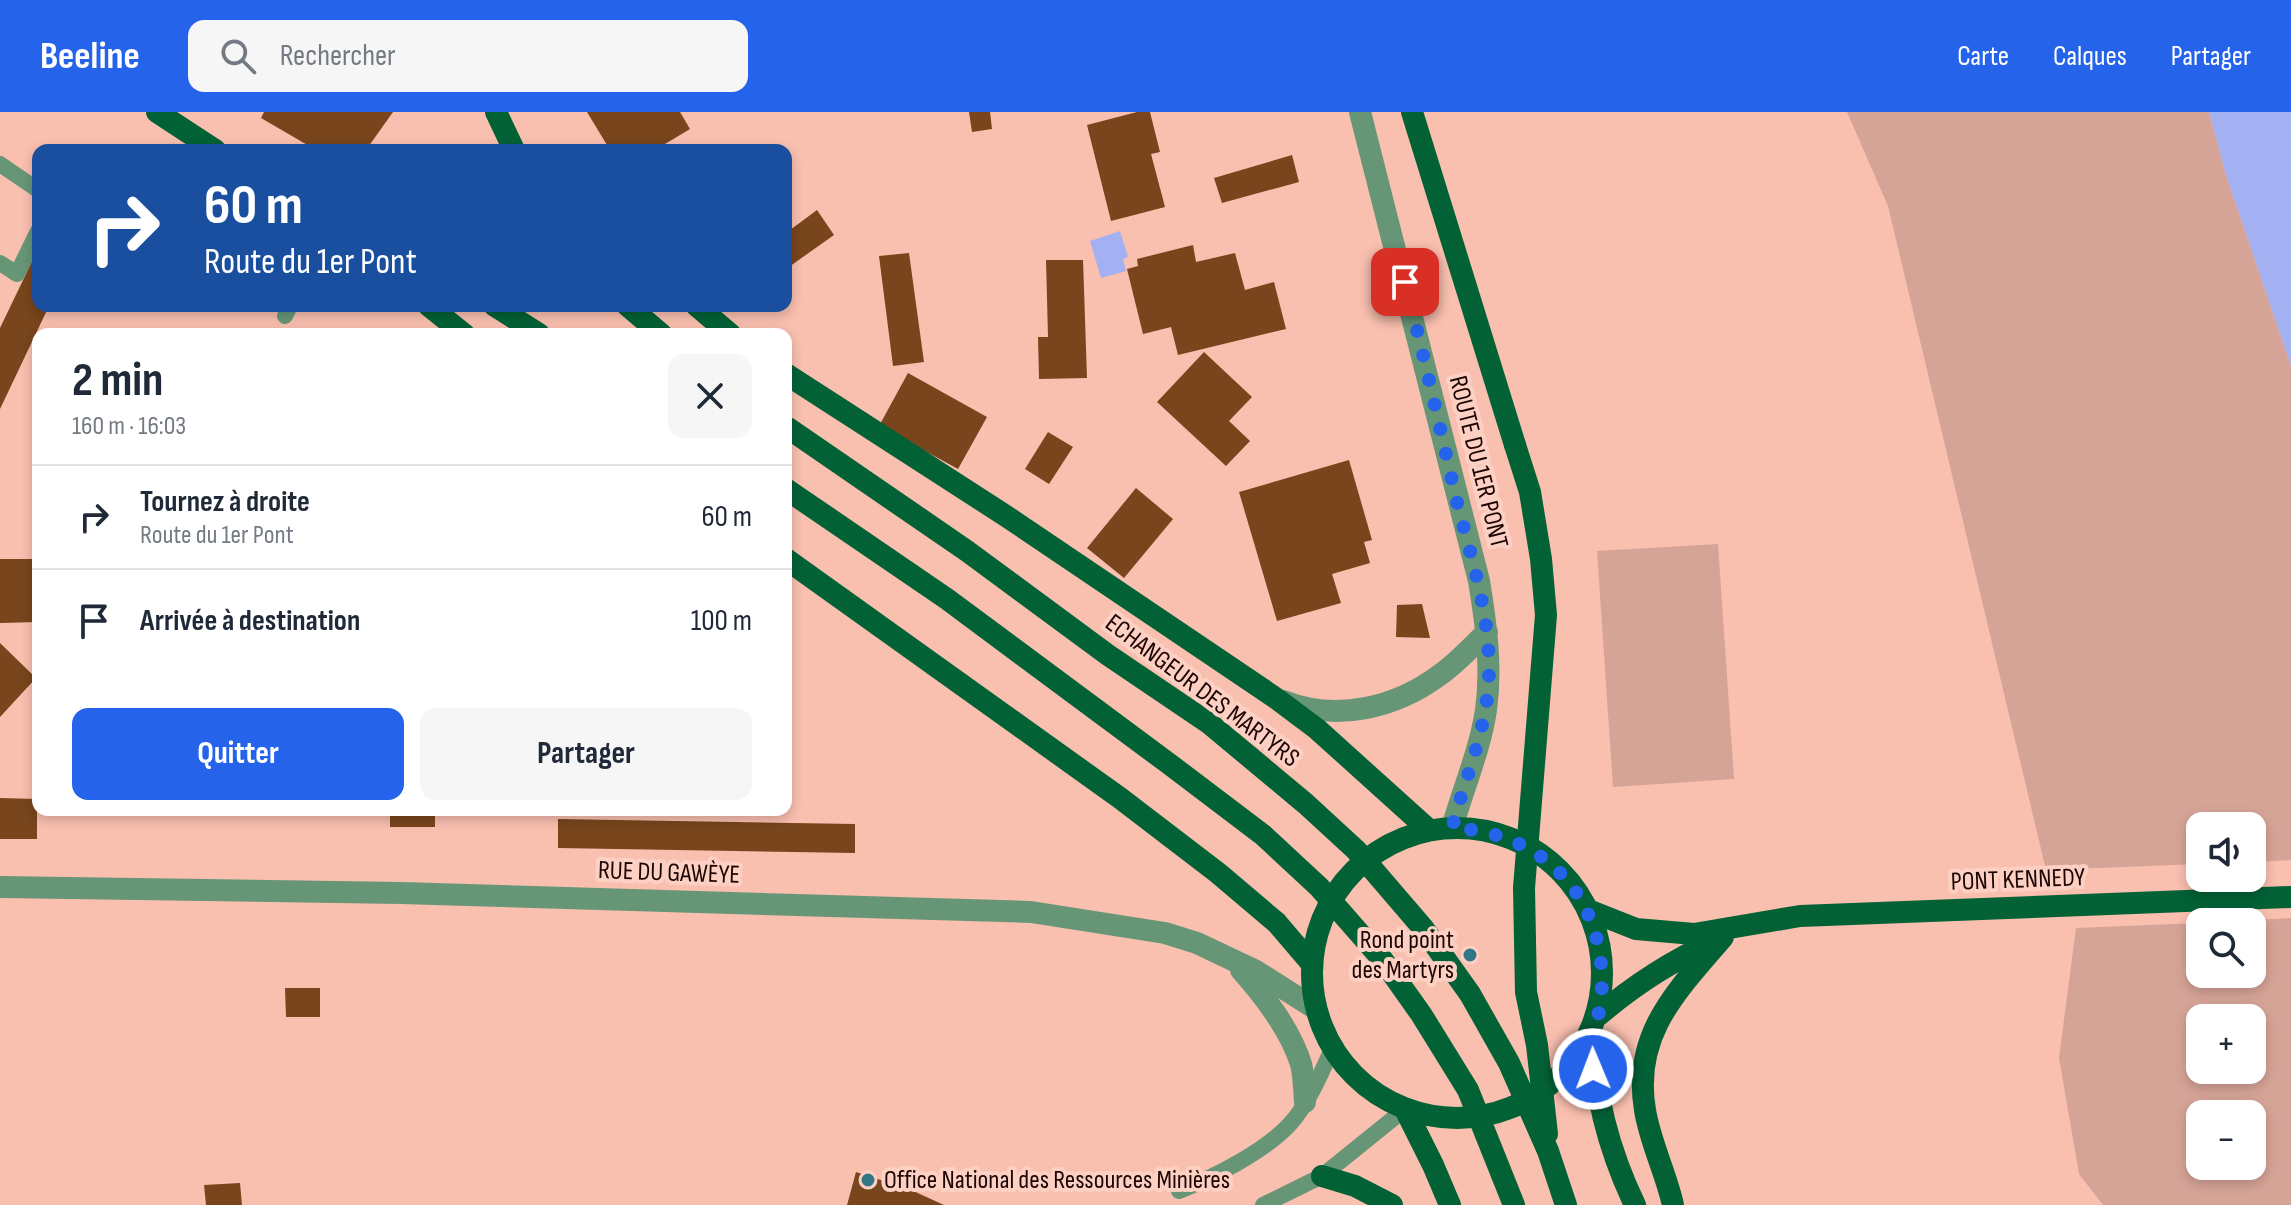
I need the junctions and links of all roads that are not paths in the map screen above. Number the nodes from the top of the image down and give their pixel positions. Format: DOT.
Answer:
graph roads {
  1 [pos="157,112"];
  2 [pos="496,112"];
  3 [pos="1360,112"];
  4 [pos="1412,112"];
  5 [pos="206,144"];
  6 [pos="514,144"];
  7 [pos="0,164"];
  8 [pos="32,186"];
  9 [pos="32,243"];
  10 [pos="0,263"];
  11 [pos="436,312"];
  12 [pos="504,312"];
  13 [pos="635,312"];
  14 [pos="704,312"];
  15 [pos="456,328"];
  16 [pos="530,328"];
  17 [pos="654,328"];
  18 [pos="723,328"];
  19 [pos="792,378"];
  20 [pos="792,430"];
  21 [pos="792,493"];
  22 [pos="792,563"];
  23 [pos="1487,632"];
  24 [pos="1277,699"];
  25 [pos="1452,828"];
  26 [pos="1429,830"];
  27 [pos="0,887"];
  28 [pos="2291,897"];
  29 [pos="1588,910"];
  30 [pos="1747,927"];
  31 [pos="1723,937"];
  32 [pos="1229,957"];
  33 [pos="1311,963"];
  34 [pos="1316,1009"];
  35 [pos="1595,1024"];
  36 [pos="1332,1049"];
  37 [pos="1305,1102"];
  38 [pos="1405,1109"];
  39 [pos="1548,1151"];
  40 [pos="1322,1176"];
  41 [pos="1179,1191"];
  42 [pos="1263,1205"];
  43 [pos="1392,1205"];
  44 [pos="1450,1205"];
  45 [pos="1514,1205"];
  46 [pos="1566,1205"];
  47 [pos="1635,1205"];
  48 [pos="1673,1205"];
  1 -- 5 [label="main road"];
  2 -- 6 [label="main road"];
  3 -- 23 [label="street, ROUTE DU 1ER PONT"];
  4 -- 39 [label="main road, bridge"];
  7 -- 8 [label="lane"];
  9 -- 10 [label="lane"];
  11 -- 15 [label="main road"];
  12 -- 16 [label="main road"];
  13 -- 17 [label="main road"];
  14 -- 18 [label="main road"];
  19 -- 24 [label="main road"];
  20 -- 39 [label="main road, ECHANGEUR DES MARTYRS, bridge"];
  21 -- 45 [label="main road, bridge"];
  22 -- 33 [label="main road"];
  23 -- 24 [label="street"];
  23 -- 25 [label="street, ROUTE DU 1ER PONT"];
  24 -- 26 [label="main road"];
  25 -- 26 [label="main road"];
  25 -- 29 [label="main road"];
  26 -- 33 [label="main road"];
  27 -- 32 [label="street, RUE DU GAWÈYE"];
  28 -- 30 [label="main road, PONT KENNEDY"];
  29 -- 30 [label="main road"];
  29 -- 35 [label="main road"];
  30 -- 31 [label="main road"];
  31 -- 35 [label="main road"];
  31 -- 48 [label="main road"];
  32 -- 34 [label="street, RUE DU GAWÈYE"];
  32 -- 37 [label="street"];
  33 -- 34 [label="main road"];
  34 -- 36 [label="main road"];
  35 -- 38 [label="main road"];
  35 -- 47 [label="main road"];
  36 -- 37 [label="lane"];
  36 -- 38 [label="main road"];
  37 -- 41 [label="lane"];
  38 -- 40 [label="lane"];
  38 -- 44 [label="main road"];
  39 -- 46 [label="main road, ECHANGEUR DES MARTYRS, bridge"];
  40 -- 42 [label="lane"];
  40 -- 43 [label="main road"];
}
